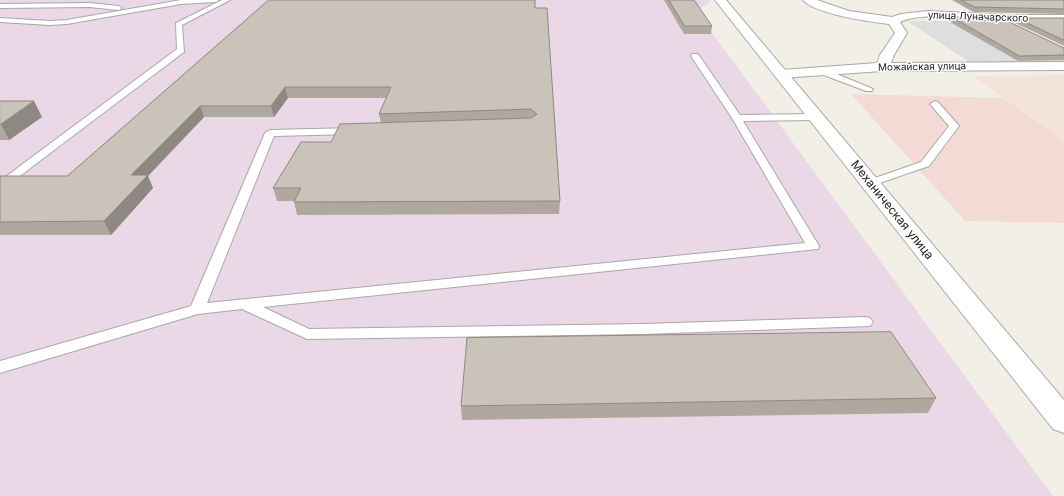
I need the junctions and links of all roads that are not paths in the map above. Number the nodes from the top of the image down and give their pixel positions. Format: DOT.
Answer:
graph roads {
  1 [pos="216,0"];
  2 [pos="226,0"];
  3 [pos="720,0"];
  4 [pos="808,0"];
  5 [pos="920,4"];
  6 [pos="0,6"];
  7 [pos="135,10"];
  8 [pos="928,15"];
  9 [pos="997,18"];
  10 [pos="1064,18"];
  11 [pos="0,20"];
  12 [pos="893,21"];
  13 [pos="1017,28"];
  14 [pos="696,56"];
  15 [pos="1064,66"];
  16 [pos="883,67"];
  17 [pos="824,72"];
  18 [pos="781,74"];
  19 [pos="869,89"];
  20 [pos="935,104"];
  21 [pos="816,117"];
  22 [pos="737,118"];
  23 [pos="365,130"];
  24 [pos="870,184"];
  25 [pos="0,186"];
  26 [pos="244,304"];
  27 [pos="197,309"];
  28 [pos="866,322"];
  29 [pos="0,368"];
  30 [pos="1064,421"];
  1 -- 7 [label="lane"];
  2 -- 25 [label="lane"];
  3 -- 18 [label="street, Механическая улица"];
  4 -- 12 [label="street"];
  5 -- 8 [label="street"];
  6 -- 7 [label="lane"];
  7 -- 11 [label="lane"];
  8 -- 9 [label="street, улица Луначарского"];
  8 -- 12 [label="street, улица Луначарского"];
  9 -- 10 [label="street, улица Луначарского"];
  9 -- 13 [label="lane"];
  12 -- 16 [label="street"];
  14 -- 22 [label="lane"];
  15 -- 16 [label="street, Можайская улица"];
  16 -- 17 [label="street, Можайская улица"];
  17 -- 18 [label="street, Можайская улица"];
  17 -- 19 [label="lane"];
  18 -- 21 [label="street, Механическая улица"];
  20 -- 24 [label="lane"];
  21 -- 22 [label="lane"];
  21 -- 24 [label="street, Механическая улица"];
  22 -- 26 [label="lane"];
  23 -- 27 [label="lane"];
  24 -- 30 [label="street, Механическая улица"];
  26 -- 27 [label="lane"];
  26 -- 28 [label="lane"];
  27 -- 29 [label="lane"];
}
